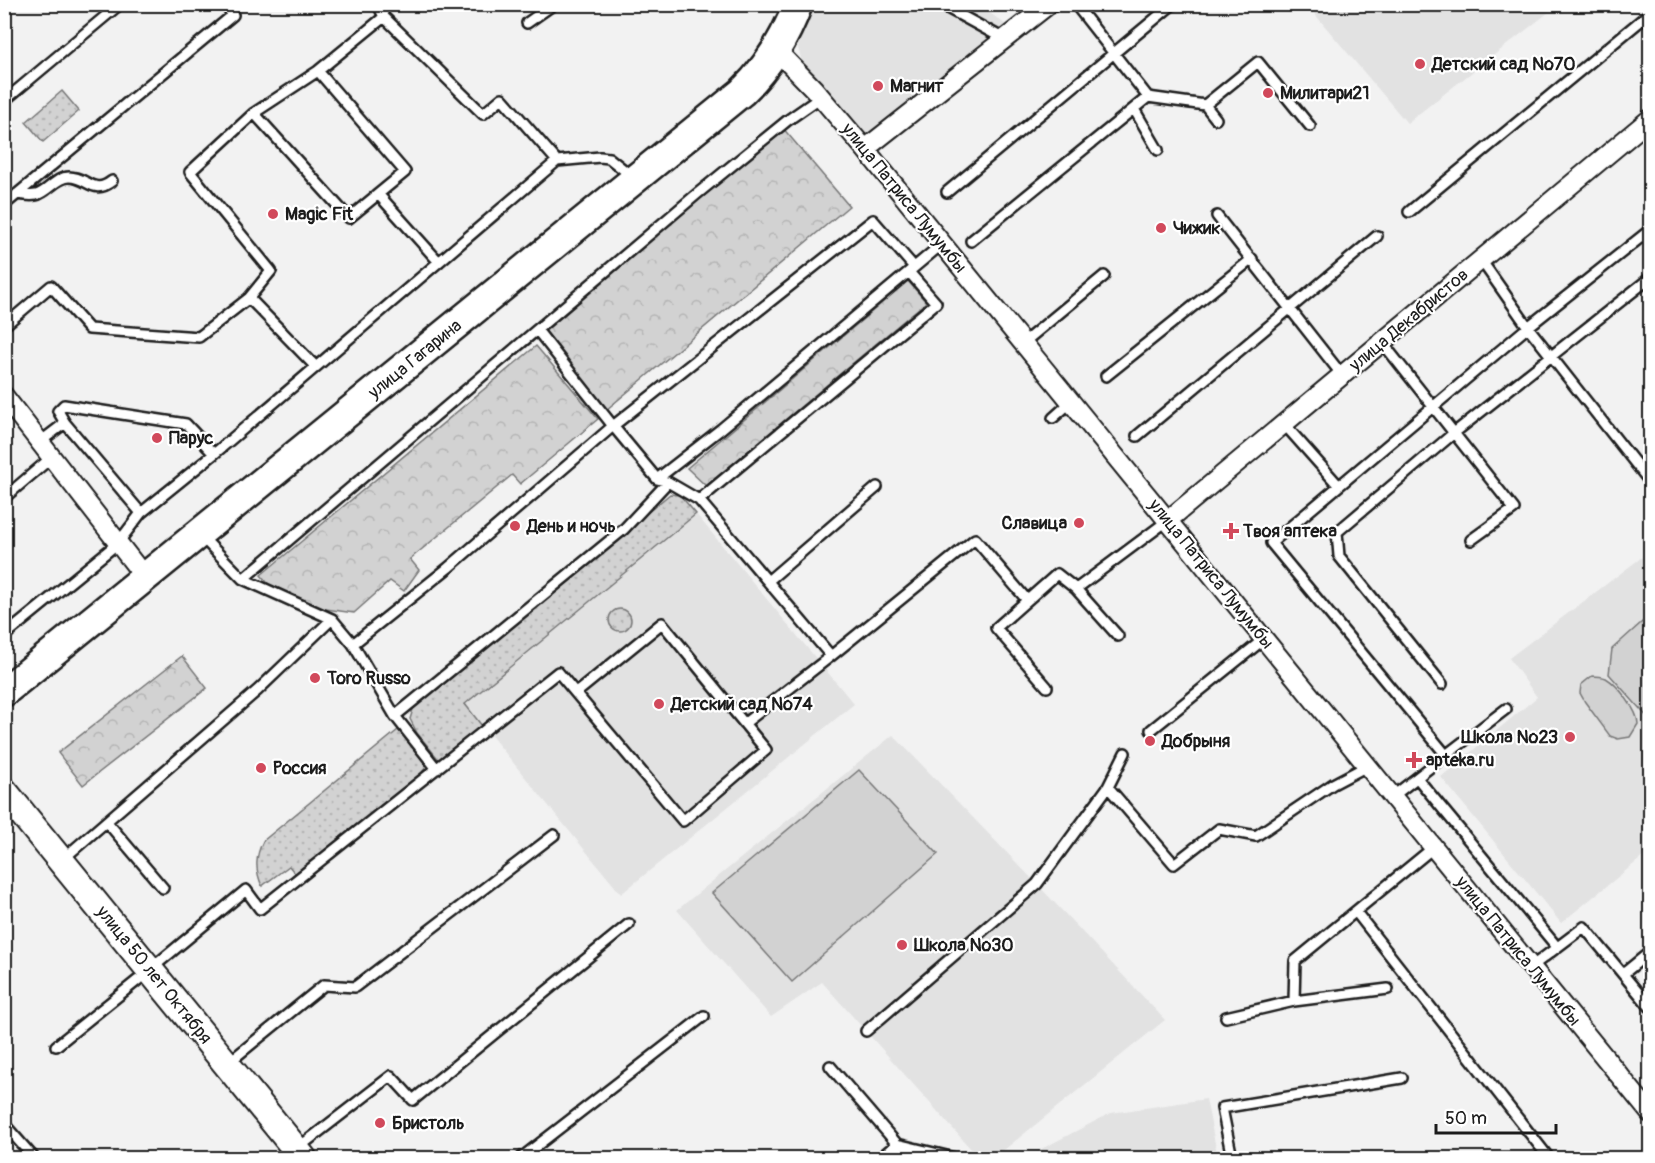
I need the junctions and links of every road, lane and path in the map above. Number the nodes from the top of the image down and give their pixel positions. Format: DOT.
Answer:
graph roads {
  1 [pos="120,4"];
  2 [pos="224,4"];
  3 [pos="378,4"];
  4 [pos="554,4"];
  5 [pos="783,4"];
  6 [pos="798,4"];
  7 [pos="940,4"];
  8 [pos="1049,4"];
  9 [pos="1075,4"];
  10 [pos="1173,4"];
  11 [pos="1650,13"];
  12 [pos="384,17"];
  13 [pos="527,23"];
  14 [pos="1004,39"];
  15 [pos="771,46"];
  16 [pos="1114,53"];
  17 [pos="318,71"];
  18 [pos="820,97"];
  19 [pos="1148,97"];
  20 [pos="4,101"];
  21 [pos="1205,105"];
  22 [pos="1134,109"];
  23 [pos="254,113"];
  24 [pos="1216,118"];
  25 [pos="1650,119"];
  26 [pos="1310,126"];
  27 [pos="865,150"];
  28 [pos="1158,150"];
  29 [pos="557,161"];
  30 [pos="624,170"];
  31 [pos="112,181"];
  32 [pos="947,192"];
  33 [pos="18,194"];
  34 [pos="378,194"];
  35 [pos="4,205"];
  36 [pos="1408,212"];
  37 [pos="1217,216"];
  38 [pos="1650,230"];
  39 [pos="1377,236"];
  40 [pos="971,241"];
  41 [pos="942,244"];
  42 [pos="1252,259"];
  43 [pos="1481,260"];
  44 [pos="439,262"];
  45 [pos="912,270"];
  46 [pos="1104,276"];
  47 [pos="1650,278"];
  48 [pos="249,298"];
  49 [pos="1289,308"];
  50 [pos="4,326"];
  51 [pos="1528,327"];
  52 [pos="537,330"];
  53 [pos="1382,342"];
  54 [pos="1023,343"];
  55 [pos="1552,357"];
  56 [pos="316,367"];
  57 [pos="1342,375"];
  58 [pos="1106,376"];
  59 [pos="4,396"];
  60 [pos="1071,402"];
  61 [pos="1434,408"];
  62 [pos="1053,418"];
  63 [pos="65,423"];
  64 [pos="1284,424"];
  65 [pos="613,426"];
  66 [pos="1454,433"];
  67 [pos="1137,436"];
  68 [pos="39,442"];
  69 [pos="214,454"];
  70 [pos="52,457"];
  71 [pos="657,479"];
  72 [pos="1650,482"];
  73 [pos="668,483"];
  74 [pos="1339,486"];
  75 [pos="877,487"];
  76 [pos="4,498"];
  77 [pos="699,500"];
  78 [pos="141,513"];
  79 [pos="1167,520"];
  80 [pos="194,529"];
  81 [pos="1472,540"];
  82 [pos="118,543"];
  83 [pos="140,572"];
  84 [pos="243,579"];
  85 [pos="768,581"];
  86 [pos="1076,589"];
  87 [pos="1027,600"];
  88 [pos="332,619"];
  89 [pos="4,636"];
  90 [pos="1118,636"];
  91 [pos="1264,639"];
  92 [pos="353,644"];
  93 [pos="831,656"];
  94 [pos="4,673"];
  95 [pos="1442,684"];
  96 [pos="1047,687"];
  97 [pos="4,692"];
  98 [pos="576,693"];
  99 [pos="1506,709"];
  100 [pos="395,716"];
  101 [pos="745,723"];
  102 [pos="1151,730"];
  103 [pos="1125,753"];
  104 [pos="1446,755"];
  105 [pos="1367,766"];
  106 [pos="437,769"];
  107 [pos="1418,779"];
  108 [pos="1108,787"];
  109 [pos="4,791"];
  110 [pos="1392,796"];
  111 [pos="4,816"];
  112 [pos="106,822"];
  113 [pos="554,835"];
  114 [pos="1434,847"];
  115 [pos="55,865"];
  116 [pos="163,888"];
  117 [pos="1356,912"];
  118 [pos="629,924"];
  119 [pos="1557,947"];
  120 [pos="1650,952"];
  121 [pos="1531,967"];
  122 [pos="1623,974"];
  123 [pos="144,975"];
  124 [pos="1388,989"];
  125 [pos="1294,1001"];
  126 [pos="1650,1007"];
  127 [pos="704,1017"];
  128 [pos="1227,1017"];
  129 [pos="866,1031"];
  130 [pos="56,1046"];
  131 [pos="830,1066"];
  132 [pos="220,1069"];
  133 [pos="1402,1078"];
  134 [pos="1650,1113"];
  135 [pos="4,1124"];
  136 [pos="897,1144"];
  137 [pos="292,1156"];
  138 [pos="34,1158"];
  139 [pos="521,1158"];
  140 [pos="879,1158"];
  141 [pos="955,1158"];
  142 [pos="1232,1158"];
  143 [pos="1549,1158"];
  1 -- 20 [label="lane"];
  2 -- 33 [label="lane"];
  3 -- 12 [label="lane"];
  4 -- 13 [label="lane"];
  5 -- 15 [label="main road, улица Гагарина"];
  6 -- 15 [label="main road, улица Гагарина"];
  7 -- 14 [label="lane"];
  8 -- 14 [label="street"];
  9 -- 16 [label="lane"];
  10 -- 16 [label="lane"];
  11 -- 36 [label="lane"];
  12 -- 17 [label="lane"];
  12 -- 29 [label="lane"];
  14 -- 27 [label="street"];
  15 -- 18 [label="street, улица Патриса Лумумбы"];
  15 -- 30 [label="main road, улица Гагарина"];
  15 -- 80 [label="main road, улица Гагарина"];
  16 -- 19 [label="lane"];
  16 -- 32 [label="lane"];
  17 -- 23 [label="lane"];
  17 -- 34 [label="lane"];
  18 -- 27 [label="street, улица Патриса Лумумбы"];
  18 -- 52 [label="lane"];
  19 -- 21 [label="lane"];
  19 -- 22 [label="lane"];
  21 -- 24 [label="lane"];
  21 -- 26 [label="lane"];
  22 -- 28 [label="lane"];
  22 -- 40 [label="lane"];
  23 -- 34 [label="lane"];
  23 -- 48 [label="lane"];
  25 -- 43 [label="street, улица Декабристов"];
  27 -- 41 [label="street, улица Патриса Лумумбы"];
  29 -- 30 [label="lane"];
  29 -- 44 [label="lane"];
  30 -- 80 [label="main road, улица Гагарина"];
  31 -- 33 [label="lane"];
  33 -- 35 [label="lane"];
  34 -- 44 [label="lane"];
  37 -- 42 [label="lane"];
  38 -- 51 [label="lane"];
  39 -- 49 [label="lane"];
  41 -- 45 [label="lane"];
  41 -- 54 [label="street, улица Патриса Лумумбы"];
  42 -- 49 [label="lane"];
  42 -- 58 [label="lane"];
  43 -- 51 [label="lane"];
  43 -- 53 [label="street, улица Декабристов"];
  44 -- 56 [label="lane"];
  45 -- 65 [label="lane"];
  45 -- 71 [label="lane"];
  45 -- 77 [label="lane"];
  46 -- 54 [label="lane"];
  47 -- 55 [label="lane"];
  48 -- 50 [label="lane"];
  48 -- 56 [label="lane"];
  49 -- 57 [label="lane"];
  49 -- 67 [label="lane"];
  51 -- 55 [label="lane"];
  51 -- 61 [label="lane"];
  52 -- 65 [label="lane"];
  52 -- 84 [label="lane"];
  53 -- 57 [label="street, улица Декабристов"];
  53 -- 61 [label="lane"];
  54 -- 60 [label="street, улица Патриса Лумумбы"];
  55 -- 66 [label="lane"];
  55 -- 72 [label="lane"];
  56 -- 69 [label="lane"];
  57 -- 64 [label="street, улица Декабристов"];
  59 -- 68 [label="street"];
  60 -- 62 [label="lane"];
  60 -- 79 [label="street, улица Патриса Лумумбы"];
  61 -- 66 [label="lane"];
  61 -- 74 [label="lane"];
  63 -- 68 [label="lane"];
  63 -- 69 [label="lane"];
  63 -- 78 [label="lane"];
  64 -- 74 [label="lane"];
  64 -- 79 [label="street, улица Декабристов"];
  65 -- 71 [label="lane"];
  65 -- 92 [label="lane"];
  66 -- 81 [label="lane"];
  66 -- 95 [label="lane"];
  68 -- 70 [label="street"];
  69 -- 78 [label="lane"];
  70 -- 76 [label="lane"];
  70 -- 82 [label="street"];
  71 -- 73 [label="lane"];
  73 -- 77 [label="lane"];
  73 -- 100 [label="lane"];
  74 -- 104 [label="lane"];
  75 -- 85 [label="lane"];
  77 -- 85 [label="lane"];
  78 -- 82 [label="lane"];
  79 -- 86 [label="lane"];
  79 -- 91 [label="street, улица Патриса Лумумбы"];
  80 -- 83 [label="main road, улица Гагарина"];
  80 -- 84 [label="lane"];
  82 -- 83 [label="street"];
  82 -- 89 [label="lane"];
  83 -- 94 [label="main road, улица Гагарина"];
  83 -- 97 [label="main road, улица Гагарина"];
  84 -- 88 [label="lane"];
  85 -- 93 [label="lane"];
  86 -- 87 [label="lane"];
  86 -- 90 [label="lane"];
  87 -- 93 [label="lane"];
  87 -- 96 [label="lane"];
  88 -- 92 [label="lane"];
  88 -- 112 [label="lane"];
  91 -- 102 [label="lane"];
  91 -- 105 [label="street, улица Патриса Лумумбы"];
  92 -- 100 [label="lane"];
  93 -- 101 [label="lane"];
  98 -- 101 [label="lane"];
  98 -- 101 [label="lane"];
  98 -- 106 [label="lane"];
  99 -- 104 [label="lane"];
  100 -- 106 [label="lane"];
  103 -- 108 [label="lane"];
  104 -- 107 [label="lane"];
  105 -- 108 [label="lane"];
  105 -- 110 [label="street, улица Патриса Лумумбы"];
  106 -- 123 [label="lane"];
  107 -- 110 [label="lane"];
  107 -- 119 [label="lane"];
  108 -- 129 [label="lane"];
  109 -- 115 [label="street, улица 50 лет Октября"];
  110 -- 114 [label="street, улица Патриса Лумумбы"];
  111 -- 115 [label="street, улица 50 лет Октября"];
  112 -- 115 [label="lane"];
  112 -- 116 [label="lane"];
  113 -- 132 [label="lane"];
  114 -- 117 [label="lane"];
  114 -- 121 [label="street, улица Патриса Лумумбы"];
  115 -- 123 [label="street, улица 50 лет Октября"];
  117 -- 125 [label="lane"];
  117 -- 143 [label="lane"];
  118 -- 137 [label="lane"];
  119 -- 121 [label="lane"];
  119 -- 122 [label="lane"];
  120 -- 122 [label="lane"];
  121 -- 134 [label="street, улица Патриса Лумумбы"];
  122 -- 126 [label="lane"];
  123 -- 130 [label="lane"];
  123 -- 132 [label="street, улица 50 лет Октября"];
  124 -- 125 [label="lane"];
  125 -- 128 [label="lane"];
  127 -- 139 [label="lane"];
  131 -- 136 [label="lane"];
  132 -- 137 [label="street, улица 50 лет Октября"];
  133 -- 142 [label="lane"];
  135 -- 138 [label="lane"];
  136 -- 140 [label="lane"];
  136 -- 141 [label="lane"];
}
